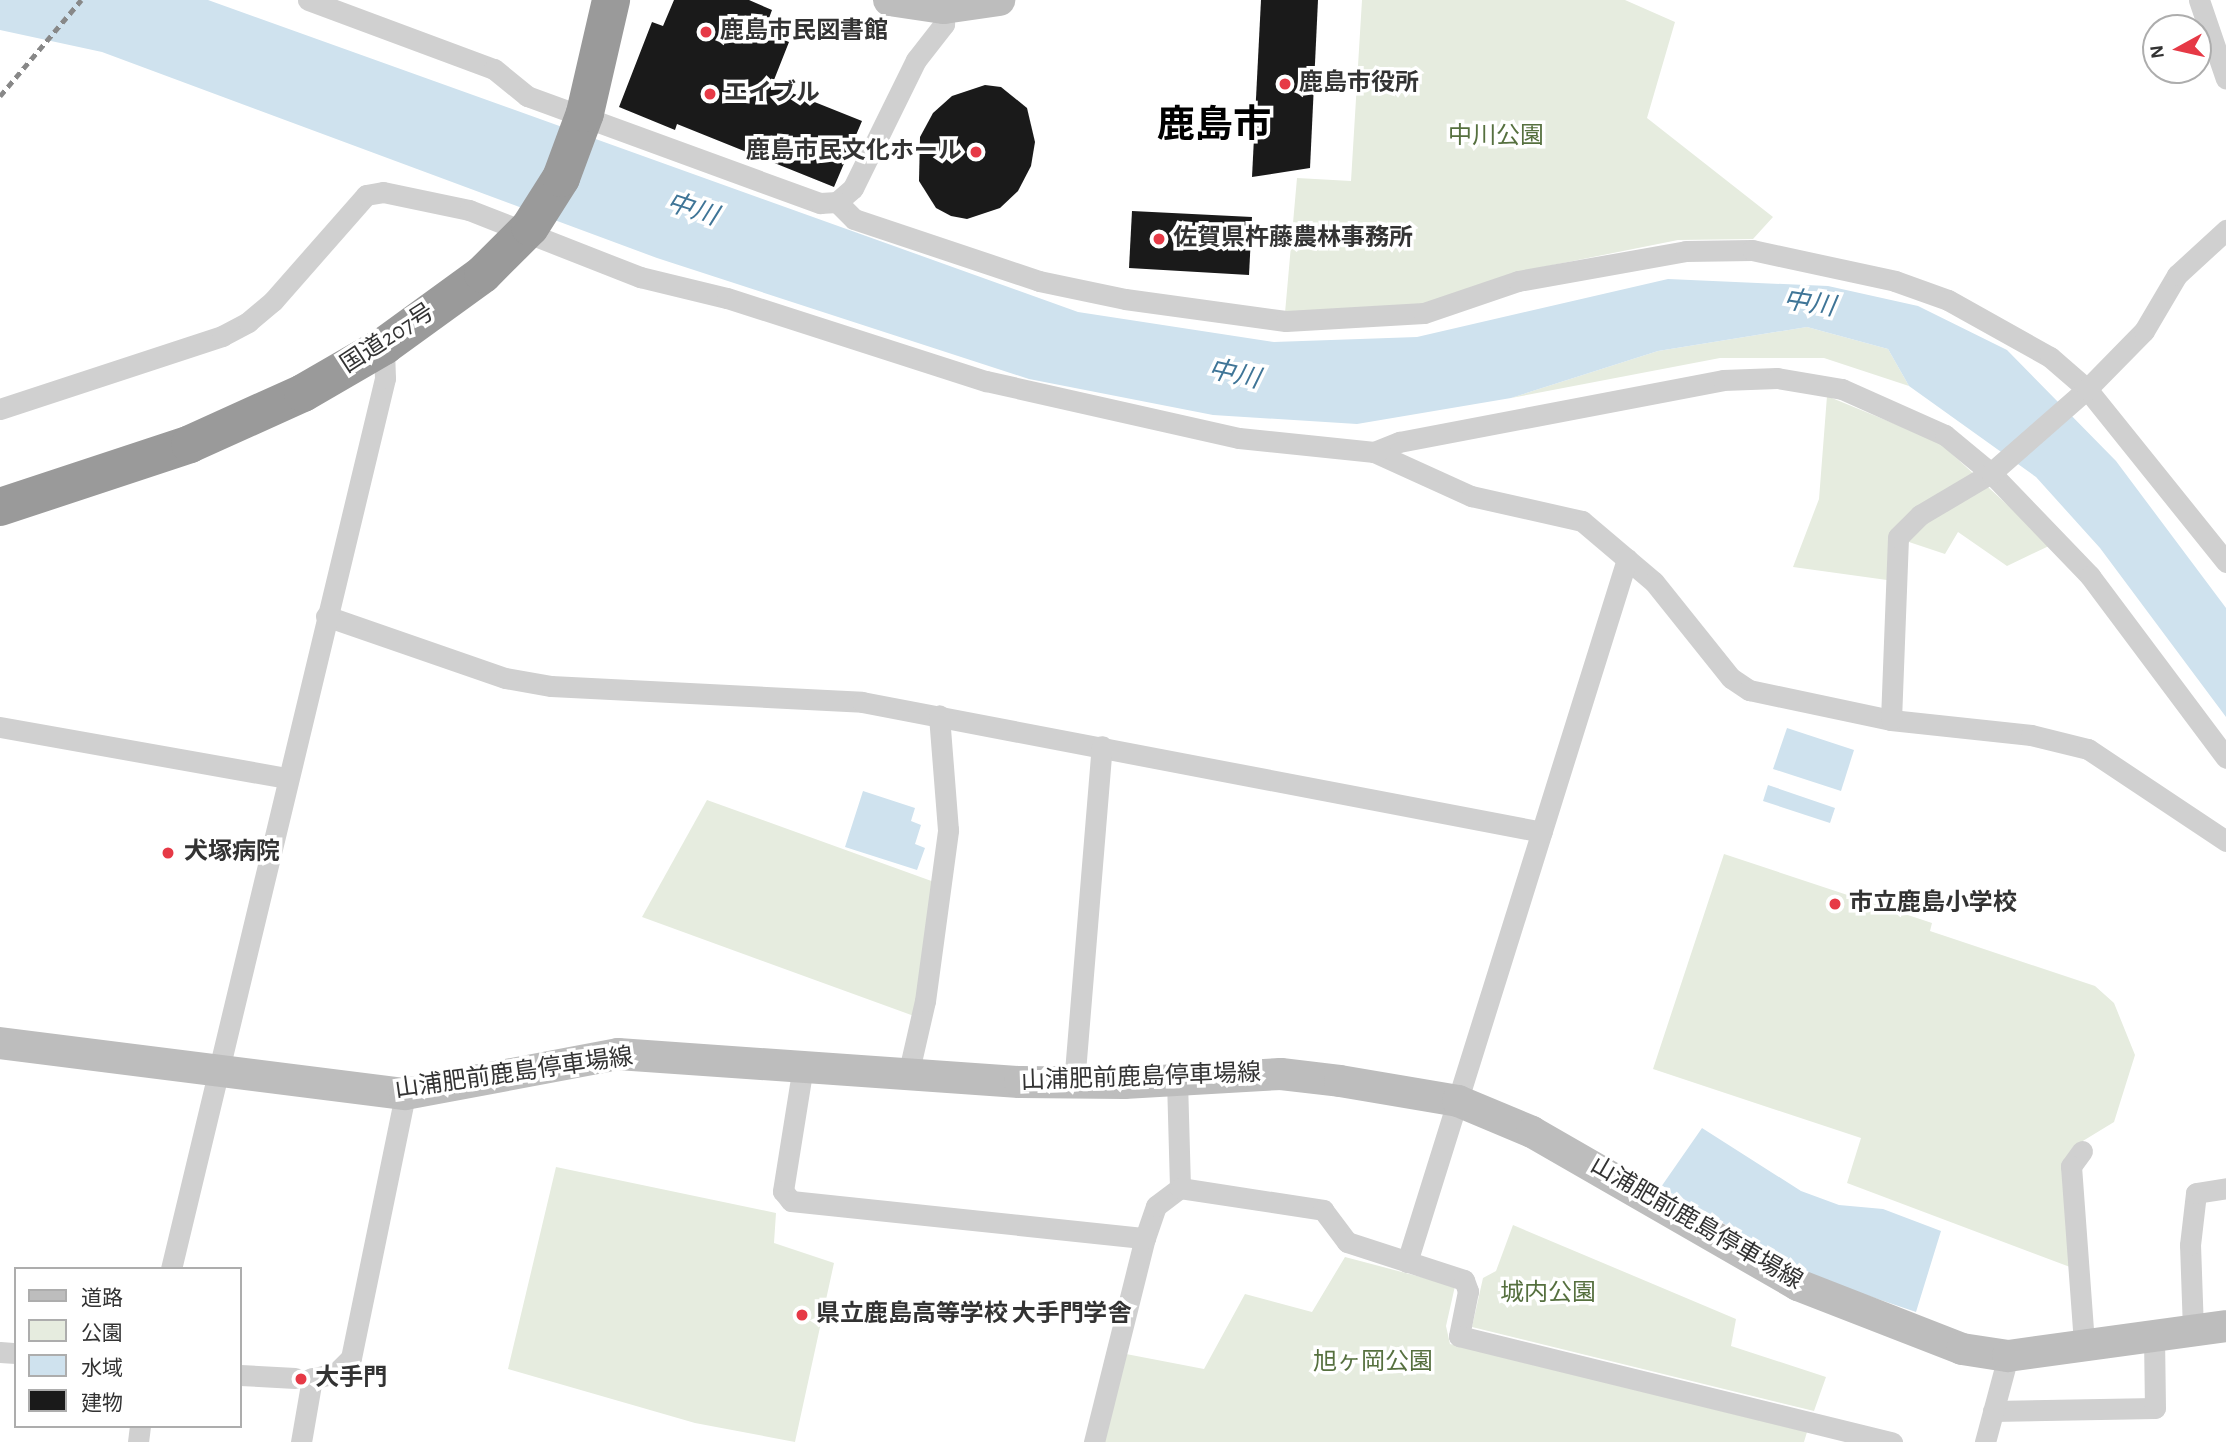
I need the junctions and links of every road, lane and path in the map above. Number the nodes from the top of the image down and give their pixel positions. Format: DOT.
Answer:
graph roads {
  1 [pos="308,0"];
  2 [pos="611,0"];
  3 [pos="889,0"];
  4 [pos="999,0"];
  5 [pos="2199,0"];
  6 [pos="944,8"];
  7 [pos="2226,79"];
  8 [pos="583,118"];
  9 [pos="837,202"];
  10 [pos="2226,230"];
  11 [pos="526,231"];
  12 [pos="383,346"];
  13 [pos="2087,389"];
  14 [pos="0,409"];
  15 [pos="1374,452"];
  16 [pos="1991,473"];
  17 [pos="0,507"];
  18 [pos="1627,559"];
  19 [pos="2226,562"];
  20 [pos="326,616"];
  21 [pos="939,715"];
  22 [pos="1891,720"];
  23 [pos="0,727"];
  24 [pos="1102,746"];
  25 [pos="2226,758"];
  26 [pos="286,778"];
  27 [pos="1542,832"];
  28 [pos="2226,841"];
  29 [pos="0,1043"];
  30 [pos="803,1066"];
  31 [pos="220,1073"];
  32 [pos="908,1075"];
  33 [pos="1177,1080"];
  34 [pos="1073,1084"];
  35 [pos="405,1094"];
  36 [pos="1458,1101"];
  37 [pos="2082,1151"];
  38 [pos="1180,1188"];
  39 [pos="2226,1188"];
  40 [pos="1145,1238"];
  41 [pos="1407,1262"];
  42 [pos="172,1267"];
  43 [pos="2226,1326"];
  44 [pos="2193,1330"];
  45 [pos="2154,1336"];
  46 [pos="2084,1345"];
  47 [pos="2008,1356"];
  48 [pos="242,1376"];
  49 [pos="305,1379"];
  50 [pos="1993,1411"];
  51 [pos="300,1442"];
  52 [pos="1094,1442"];
  53 [pos="1892,1442"];
  54 [pos="1985,1442"];
  1 -- 8 [label="street"];
  2 -- 8 [label="highway, 国道207号"];
  3 -- 6 [label="main road"];
  4 -- 6 [label="main road"];
  5 -- 7 [label="street"];
  6 -- 9 [label="street"];
  8 -- 9 [label="street"];
  8 -- 11 [label="highway, 国道207号"];
  9 -- 13 [label="street"];
  10 -- 13 [label="street"];
  11 -- 12 [label="highway, 国道207号"];
  11 -- 14 [label="street"];
  11 -- 15 [label="street"];
  12 -- 17 [label="highway, 国道207号"];
  12 -- 20 [label="street"];
  13 -- 16 [label="street"];
  13 -- 19 [label="street"];
  15 -- 16 [label="street"];
  15 -- 18 [label="street"];
  16 -- 22 [label="street"];
  16 -- 25 [label="street"];
  18 -- 22 [label="street"];
  18 -- 27 [label="street"];
  20 -- 21 [label="street"];
  20 -- 26 [label="street"];
  21 -- 24 [label="street"];
  21 -- 32 [label="street"];
  22 -- 28 [label="street"];
  23 -- 26 [label="street"];
  24 -- 27 [label="street"];
  24 -- 34 [label="street"];
  26 -- 31 [label="street"];
  27 -- 36 [label="street"];
  29 -- 31 [label="main road, 山浦肥前鹿島停車場線"];
  30 -- 32 [label="main road, 山浦肥前鹿島停車場線"];
  30 -- 35 [label="main road, 山浦肥前鹿島停車場線"];
  30 -- 40 [label="street"];
  31 -- 35 [label="main road, 山浦肥前鹿島停車場線"];
  31 -- 42 [label="street"];
  32 -- 34 [label="main road, 山浦肥前鹿島停車場線"];
  33 -- 34 [label="main road, 山浦肥前鹿島停車場線"];
  33 -- 36 [label="main road, 山浦肥前鹿島停車場線"];
  33 -- 38 [label="street"];
  35 -- 49 [label="street"];
  36 -- 41 [label="street"];
  36 -- 47 [label="main road, 山浦肥前鹿島停車場線"];
  37 -- 46 [label="street"];
  38 -- 40 [label="street"];
  38 -- 41 [label="street"];
  39 -- 44 [label="street"];
  40 -- 52 [label="street"];
  41 -- 53 [label="street"];
  43 -- 44 [label="main road, 山浦肥前鹿島停車場線"];
  44 -- 45 [label="main road, 山浦肥前鹿島停車場線"];
  45 -- 46 [label="main road, 山浦肥前鹿島停車場線"];
  45 -- 50 [label="street"];
  46 -- 47 [label="main road, 山浦肥前鹿島停車場線"];
  47 -- 50 [label="street"];
  48 -- 49 [label="street"];
  49 -- 51 [label="street"];
  50 -- 54 [label="street"];
}
